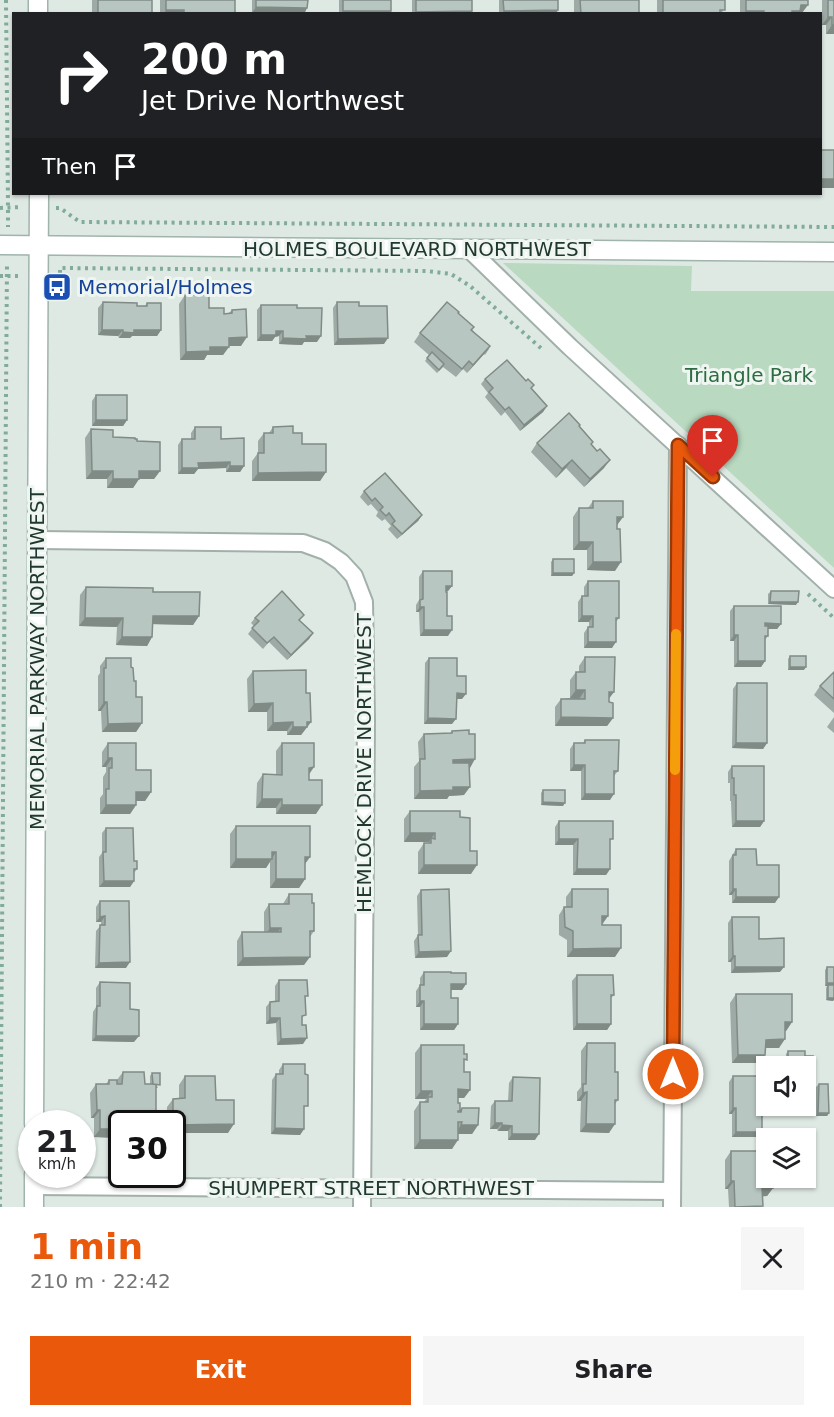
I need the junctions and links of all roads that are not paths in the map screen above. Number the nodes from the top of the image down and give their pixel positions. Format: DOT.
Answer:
graph roads {
  1 [pos="39,200"];
  2 [pos="3,245"];
  3 [pos="39,246"];
  4 [pos="469,249"];
  5 [pos="834,252"];
  6 [pos="678,445"];
  7 [pos="38,540"];
  8 [pos="834,589"];
  9 [pos="34,1110"];
  10 [pos="96,1182"];
  11 [pos="34,1188"];
  12 [pos="362,1189"];
  13 [pos="672,1199"];
  14 [pos="34,1207"];
  15 [pos="362,1207"];
  1 -- 3 [label="street, MEMORIAL PARKWAY NORTHWEST"];
  2 -- 3 [label="street, HOLMES BOULEVARD NORTHWEST"];
  3 -- 4 [label="street, HOLMES BOULEVARD NORTHWEST"];
  3 -- 7 [label="street, MEMORIAL PARKWAY NORTHWEST"];
  4 -- 5 [label="street, HOLMES BOULEVARD NORTHWEST"];
  4 -- 6 [label="street"];
  6 -- 8 [label="street"];
  6 -- 13 [label="street"];
  7 -- 9 [label="street, MEMORIAL PARKWAY NORTHWEST"];
  7 -- 12 [label="street, HEMLOCK DRIVE NORTHWEST"];
  10 -- 12 [label="street, SHUMPERT STREET NORTHWEST"];
  11 -- 14 [label="street"];
  12 -- 13 [label="street, SHUMPERT STREET NORTHWEST"];
  12 -- 15 [label="street, HEMLOCK DRIVE NORTHWEST"];
}
